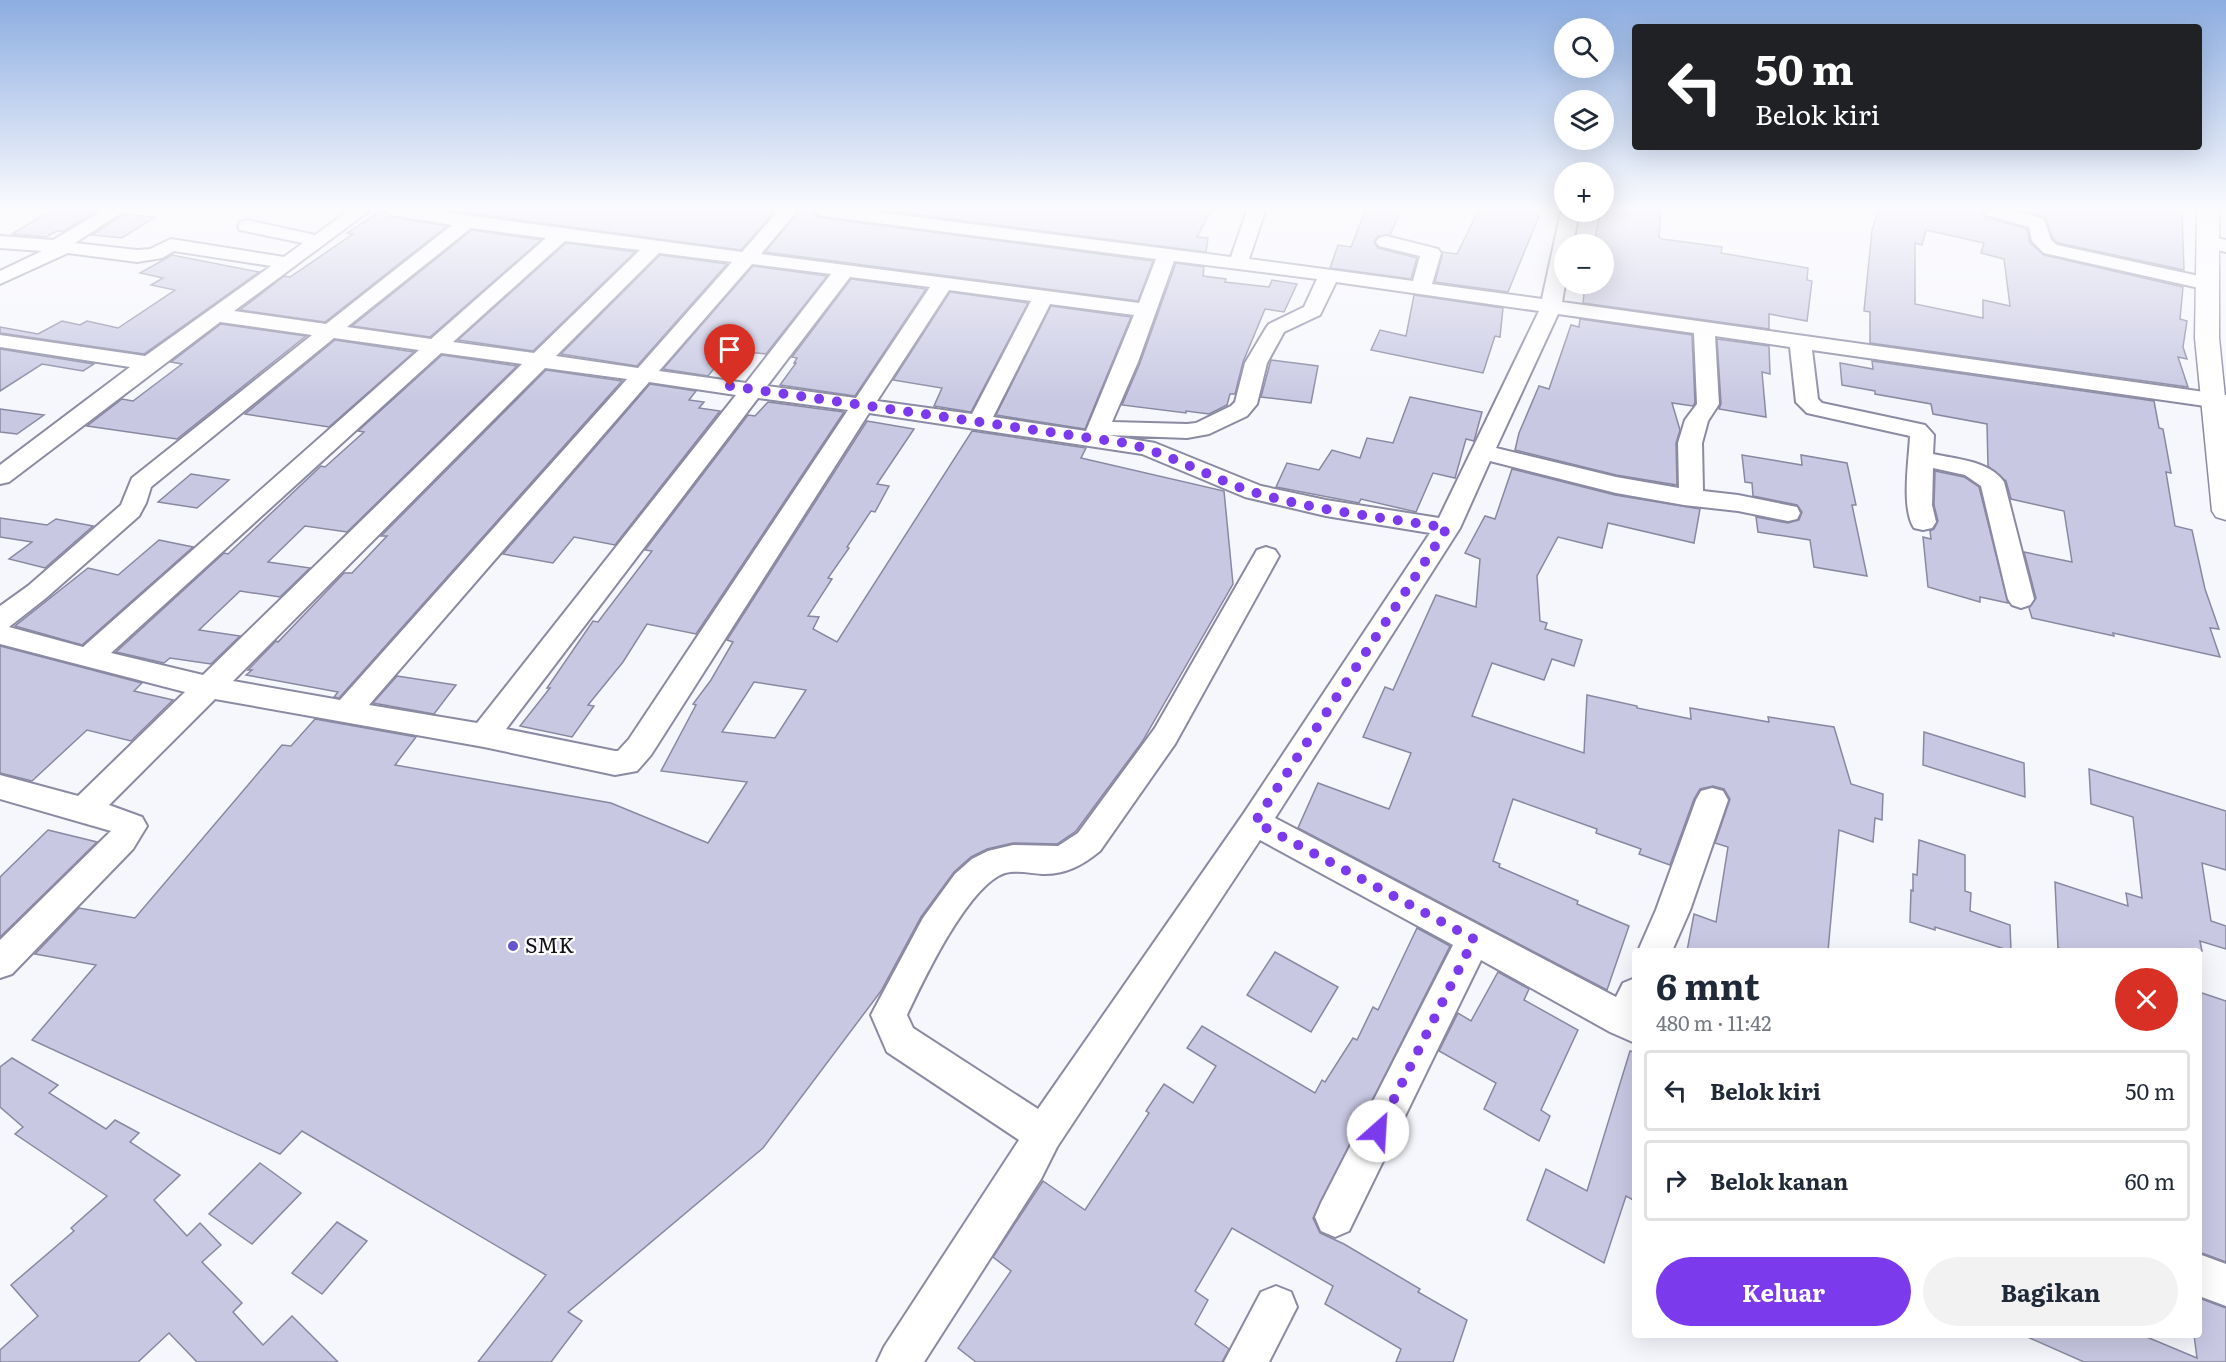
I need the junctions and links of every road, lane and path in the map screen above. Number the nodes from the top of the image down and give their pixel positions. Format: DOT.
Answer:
graph roads {
  1 [pos="271,275"];
  2 [pos="400,275"];
  3 [pos="516,275"];
  4 [pos="627,275"];
  5 [pos="731,275"];
  6 [pos="841,275"];
  7 [pos="879,275"];
  8 [pos="1159,275"];
  9 [pos="1325,275"];
  10 [pos="1329,275"];
  11 [pos="1425,275"];
  12 [pos="1557,275"];
  13 [pos="2166,275"];
  14 [pos="2210,275"];
  15 [pos="943,283"];
  16 [pos="2208,284"];
  17 [pos="1421,288"];
  18 [pos="1043,298"];
  19 [pos="1551,306"];
  20 [pos="1145,310"];
  21 [pos="216,315"];
  22 [pos="1704,328"];
  23 [pos="330,329"];
  24 [pos="0,341"];
  25 [pos="1800,341"];
  26 [pos="438,345"];
  27 [pos="542,360"];
  28 [pos="149,363"];
  29 [pos="643,374"];
  30 [pos="751,389"];
  31 [pos="2219,400"];
  32 [pos="861,406"];
  33 [pos="979,422"];
  34 [pos="1097,434"];
  35 [pos="1482,452"];
  36 [pos="1921,458"];
  37 [pos="0,477"];
  38 [pos="1692,498"];
  39 [pos="2226,511"];
  40 [pos="1788,513"];
  41 [pos="1923,522"];
  42 [pos="1447,528"];
  43 [pos="1266,556"];
  44 [pos="2021,599"];
  45 [pos="0,620"];
  46 [pos="0,634"];
  47 [pos="88,658"];
  48 [pos="208,687"];
  49 [pos="347,711"];
  50 [pos="484,736"];
  51 [pos="0,787"];
  52 [pos="1712,800"];
  53 [pos="84,810"];
  54 [pos="1255,822"];
  55 [pos="1474,939"];
  56 [pos="1656,948"];
  57 [pos="0,963"];
  58 [pos="1631,1014"];
  59 [pos="1043,1134"];
  60 [pos="1335,1217"];
  61 [pos="2202,1276"];
  62 [pos="2226,1285"];
  63 [pos="1276,1307"];
  64 [pos="908,1358"];
  65 [pos="1246,1362"];
  1 -- 21 [label="street"];
  2 -- 23 [label="street"];
  3 -- 26 [label="street"];
  4 -- 27 [label="street"];
  5 -- 29 [label="street"];
  6 -- 30 [label="street"];
  7 -- 15 [label="street"];
  8 -- 20 [label="street"];
  9 -- 10 [label="street"];
  10 -- 17 [label="street"];
  10 -- 34 [label="street"];
  11 -- 17 [label="street"];
  12 -- 19 [label="street"];
  13 -- 16 [label="street"];
  14 -- 16 [label="main road"];
  15 -- 18 [label="street"];
  15 -- 32 [label="street"];
  16 -- 31 [label="main road"];
  17 -- 19 [label="street"];
  18 -- 20 [label="street"];
  18 -- 33 [label="street"];
  19 -- 22 [label="street"];
  19 -- 35 [label="street"];
  20 -- 34 [label="street"];
  21 -- 23 [label="street"];
  21 -- 28 [label="street"];
  22 -- 25 [label="street"];
  22 -- 38 [label="street"];
  23 -- 26 [label="street"];
  23 -- 45 [label="street"];
  24 -- 28 [label="street"];
  25 -- 31 [label="street"];
  25 -- 36 [label="street"];
  26 -- 27 [label="street"];
  26 -- 47 [label="street"];
  27 -- 29 [label="street"];
  27 -- 48 [label="street"];
  28 -- 37 [label="street"];
  29 -- 30 [label="street"];
  29 -- 49 [label="street"];
  30 -- 32 [label="street"];
  30 -- 50 [label="street"];
  31 -- 39 [label="main road"];
  32 -- 33 [label="street"];
  32 -- 50 [label="street"];
  33 -- 34 [label="street"];
  34 -- 42 [label="street"];
  35 -- 38 [label="street"];
  35 -- 42 [label="street"];
  36 -- 41 [label="street"];
  36 -- 44 [label="street"];
  38 -- 40 [label="street"];
  42 -- 54 [label="street"];
  43 -- 59 [label="street"];
  46 -- 47 [label="street"];
  47 -- 48 [label="street"];
  48 -- 49 [label="street"];
  48 -- 53 [label="street"];
  49 -- 50 [label="street"];
  51 -- 53 [label="street"];
  52 -- 56 [label="street"];
  53 -- 57 [label="street"];
  54 -- 55 [label="street"];
  54 -- 59 [label="street"];
  55 -- 58 [label="street"];
  55 -- 60 [label="street"];
  59 -- 64 [label="street"];
  61 -- 62 [label="street"];
  63 -- 65 [label="street"];
}
